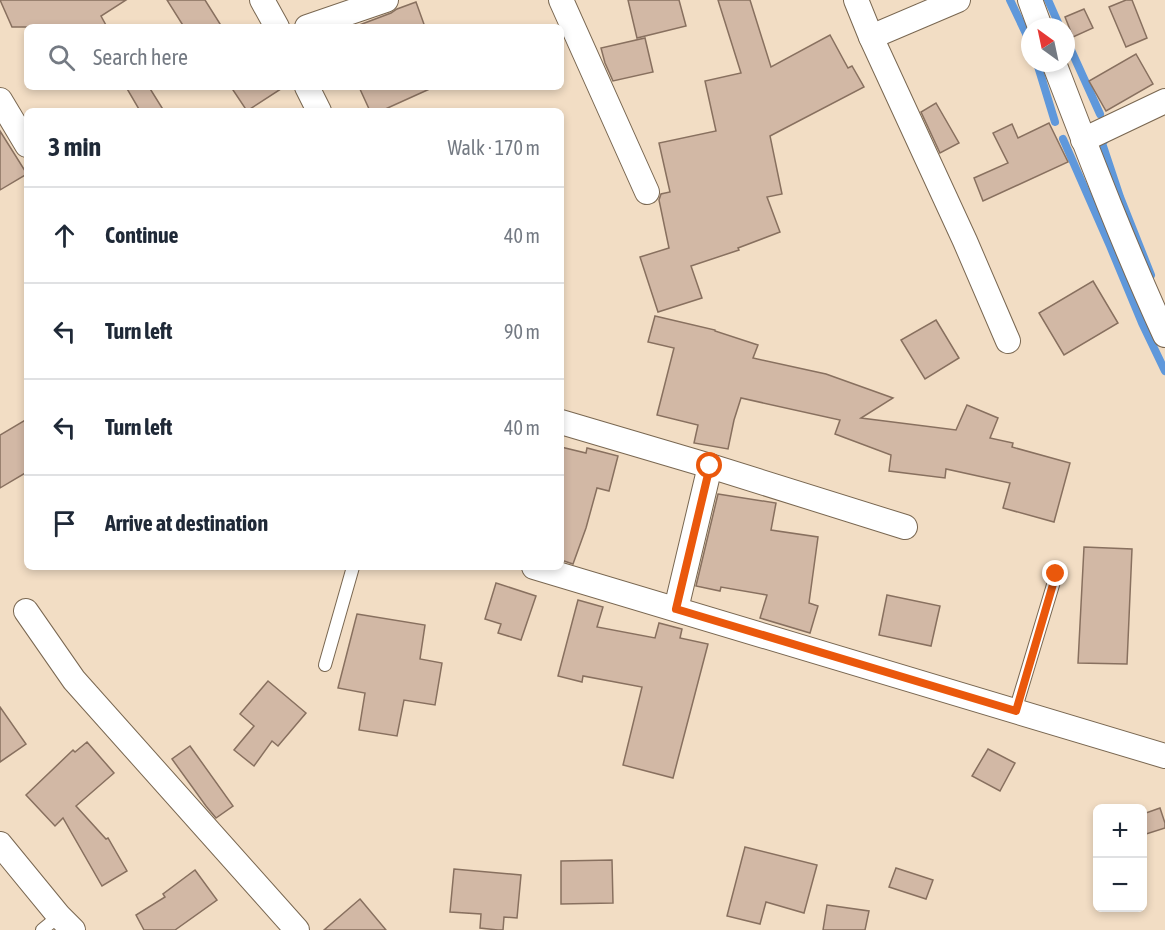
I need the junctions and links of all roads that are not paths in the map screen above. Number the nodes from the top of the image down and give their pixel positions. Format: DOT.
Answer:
graph roads {
  1 [pos="262,0"];
  2 [pos="386,0"];
  3 [pos="561,0"];
  4 [pos="856,0"];
  5 [pos="958,0"];
  6 [pos="1030,0"];
  7 [pos="1037,18"];
  8 [pos="275,24"];
  9 [pos="316,24"];
  10 [pos="871,37"];
  11 [pos="1057,72"];
  12 [pos="309,90"];
  13 [pos="0,100"];
  14 [pos="1165,101"];
  15 [pos="318,108"];
  16 [pos="24,140"];
  17 [pos="1083,140"];
  18 [pos="647,192"];
  19 [pos="1165,335"];
  20 [pos="1008,341"];
  21 [pos="564,423"];
  22 [pos="710,466"];
  23 [pos="905,527"];
  24 [pos="352,570"];
  25 [pos="544,570"];
  26 [pos="1056,574"];
  27 [pos="676,609"];
  28 [pos="26,611"];
  29 [pos="325,665"];
  30 [pos="1016,711"];
  31 [pos="1165,756"];
  32 [pos="0,844"];
  33 [pos="58,925"];
  34 [pos="297,930"];
  1 -- 8 [label="street"];
  2 -- 9 [label="street"];
  3 -- 18 [label="street"];
  4 -- 10 [label="street"];
  5 -- 10 [label="street"];
  6 -- 7 [label="street"];
  10 -- 20 [label="street"];
  11 -- 17 [label="street"];
  12 -- 15 [label="street"];
  13 -- 16 [label="street"];
  14 -- 17 [label="street"];
  17 -- 19 [label="street"];
  21 -- 22 [label="street"];
  22 -- 23 [label="street"];
  22 -- 27 [label="street"];
  24 -- 29 [label="lane"];
  25 -- 27 [label="street"];
  26 -- 30 [label="lane"];
  27 -- 30 [label="street"];
  28 -- 34 [label="street"];
  30 -- 31 [label="street"];
  32 -- 33 [label="street"];
}
